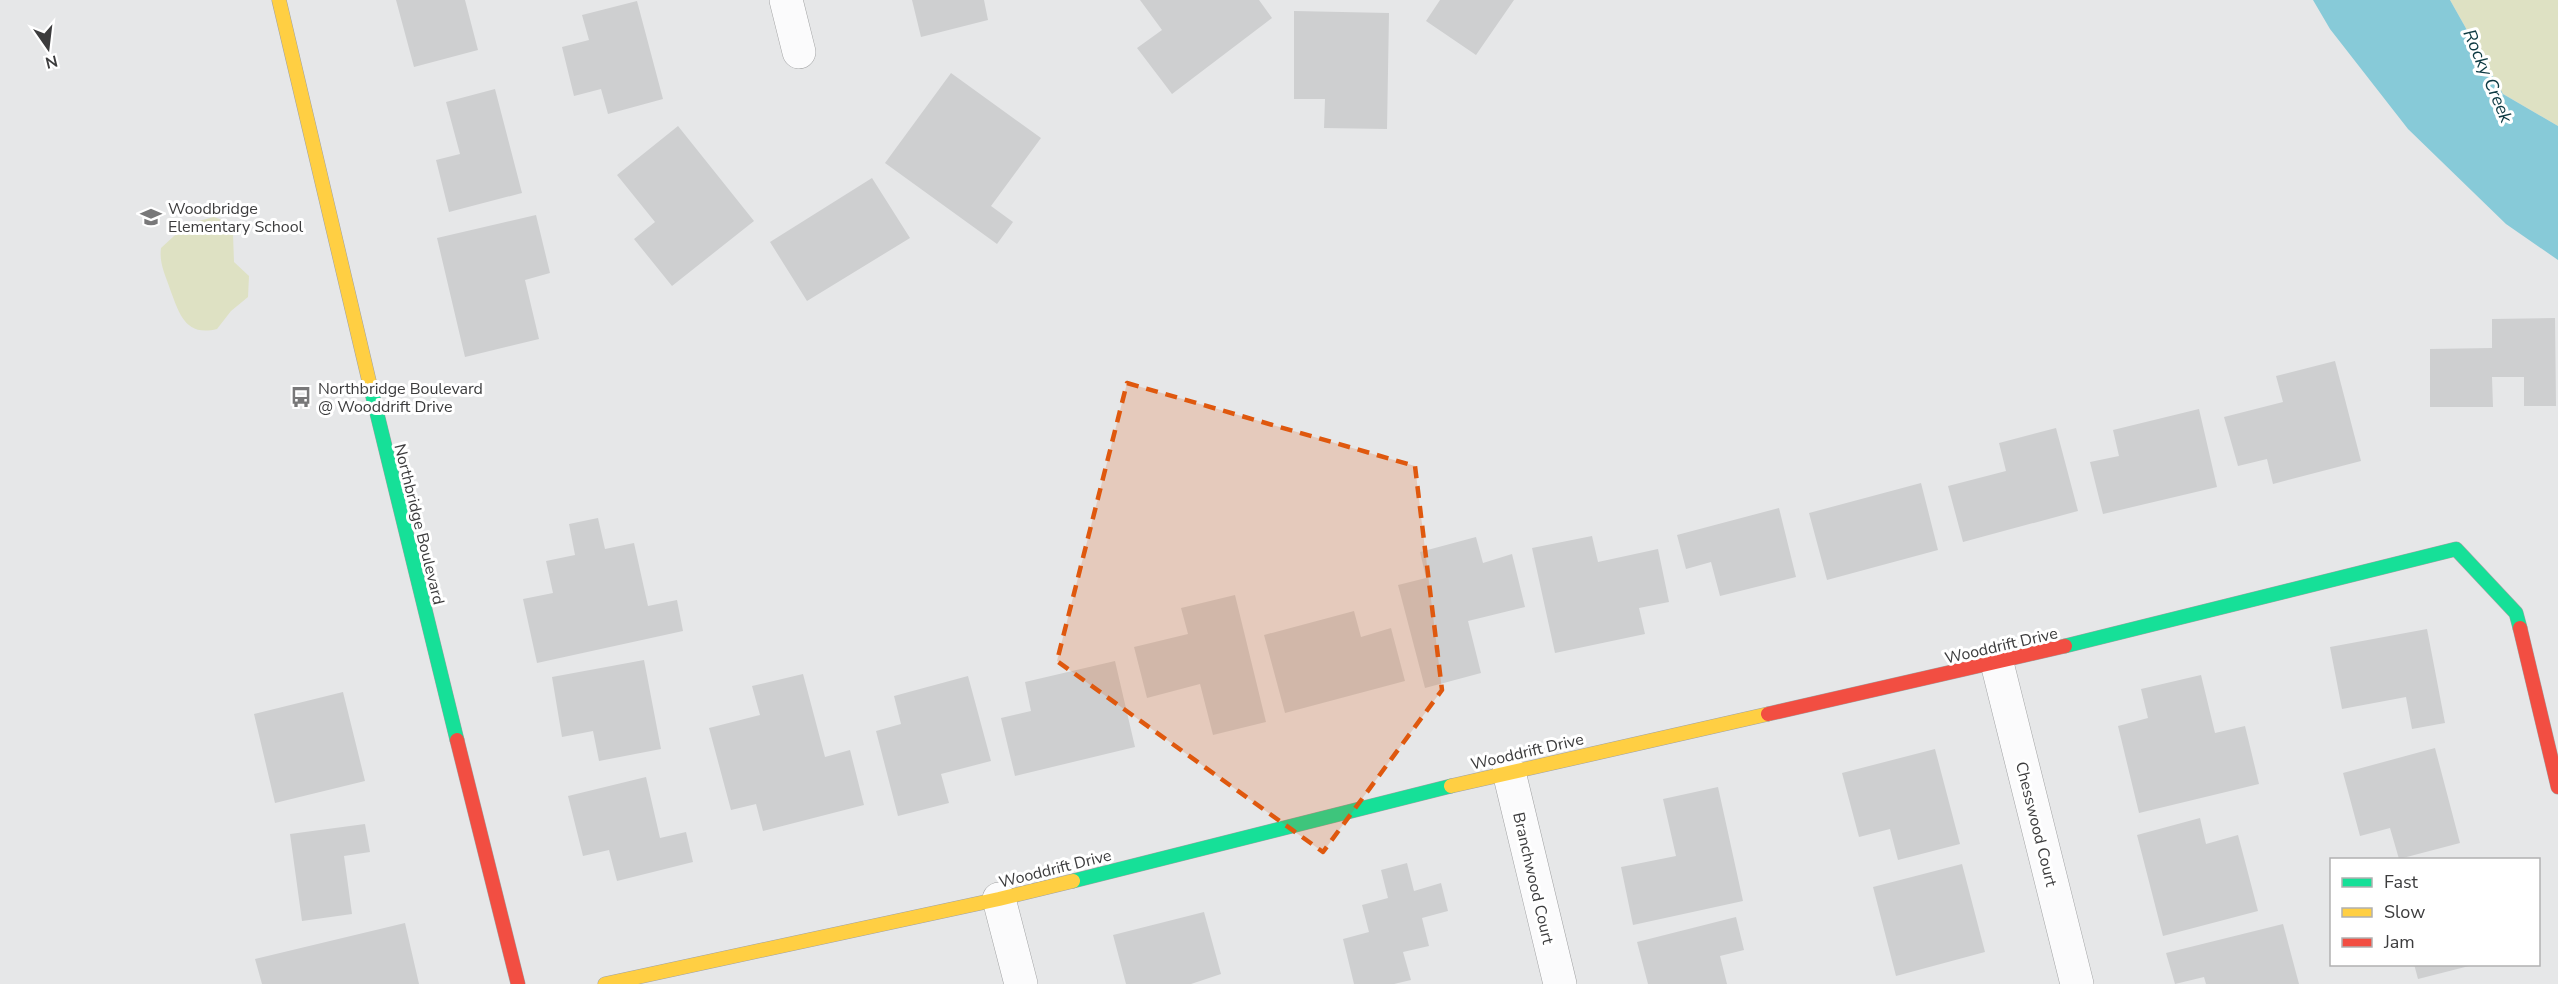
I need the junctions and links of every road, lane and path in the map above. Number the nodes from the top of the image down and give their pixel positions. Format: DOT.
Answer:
graph roads {
  1 [pos="279,0"];
  2 [pos="786,0"];
  3 [pos="799,51"];
  4 [pos="1997,663"];
  5 [pos="1509,772"];
  6 [pos="2558,787"];
  7 [pos="999,899"];
  8 [pos="518,984"];
  9 [pos="605,984"];
  10 [pos="1021,984"];
  11 [pos="1560,984"];
  12 [pos="2077,984"];
  1 -- 8 [label="street, Northbridge Boulevard"];
  2 -- 3 [label="street"];
  4 -- 5 [label="street, Wooddrift Drive"];
  4 -- 6 [label="street, Wooddrift Drive"];
  4 -- 12 [label="street, Chesswood Court"];
  5 -- 7 [label="street, Wooddrift Drive"];
  5 -- 11 [label="street, Branchwood Court"];
  7 -- 9 [label="street, Wooddrift Drive"];
  7 -- 10 [label="street"];
}
